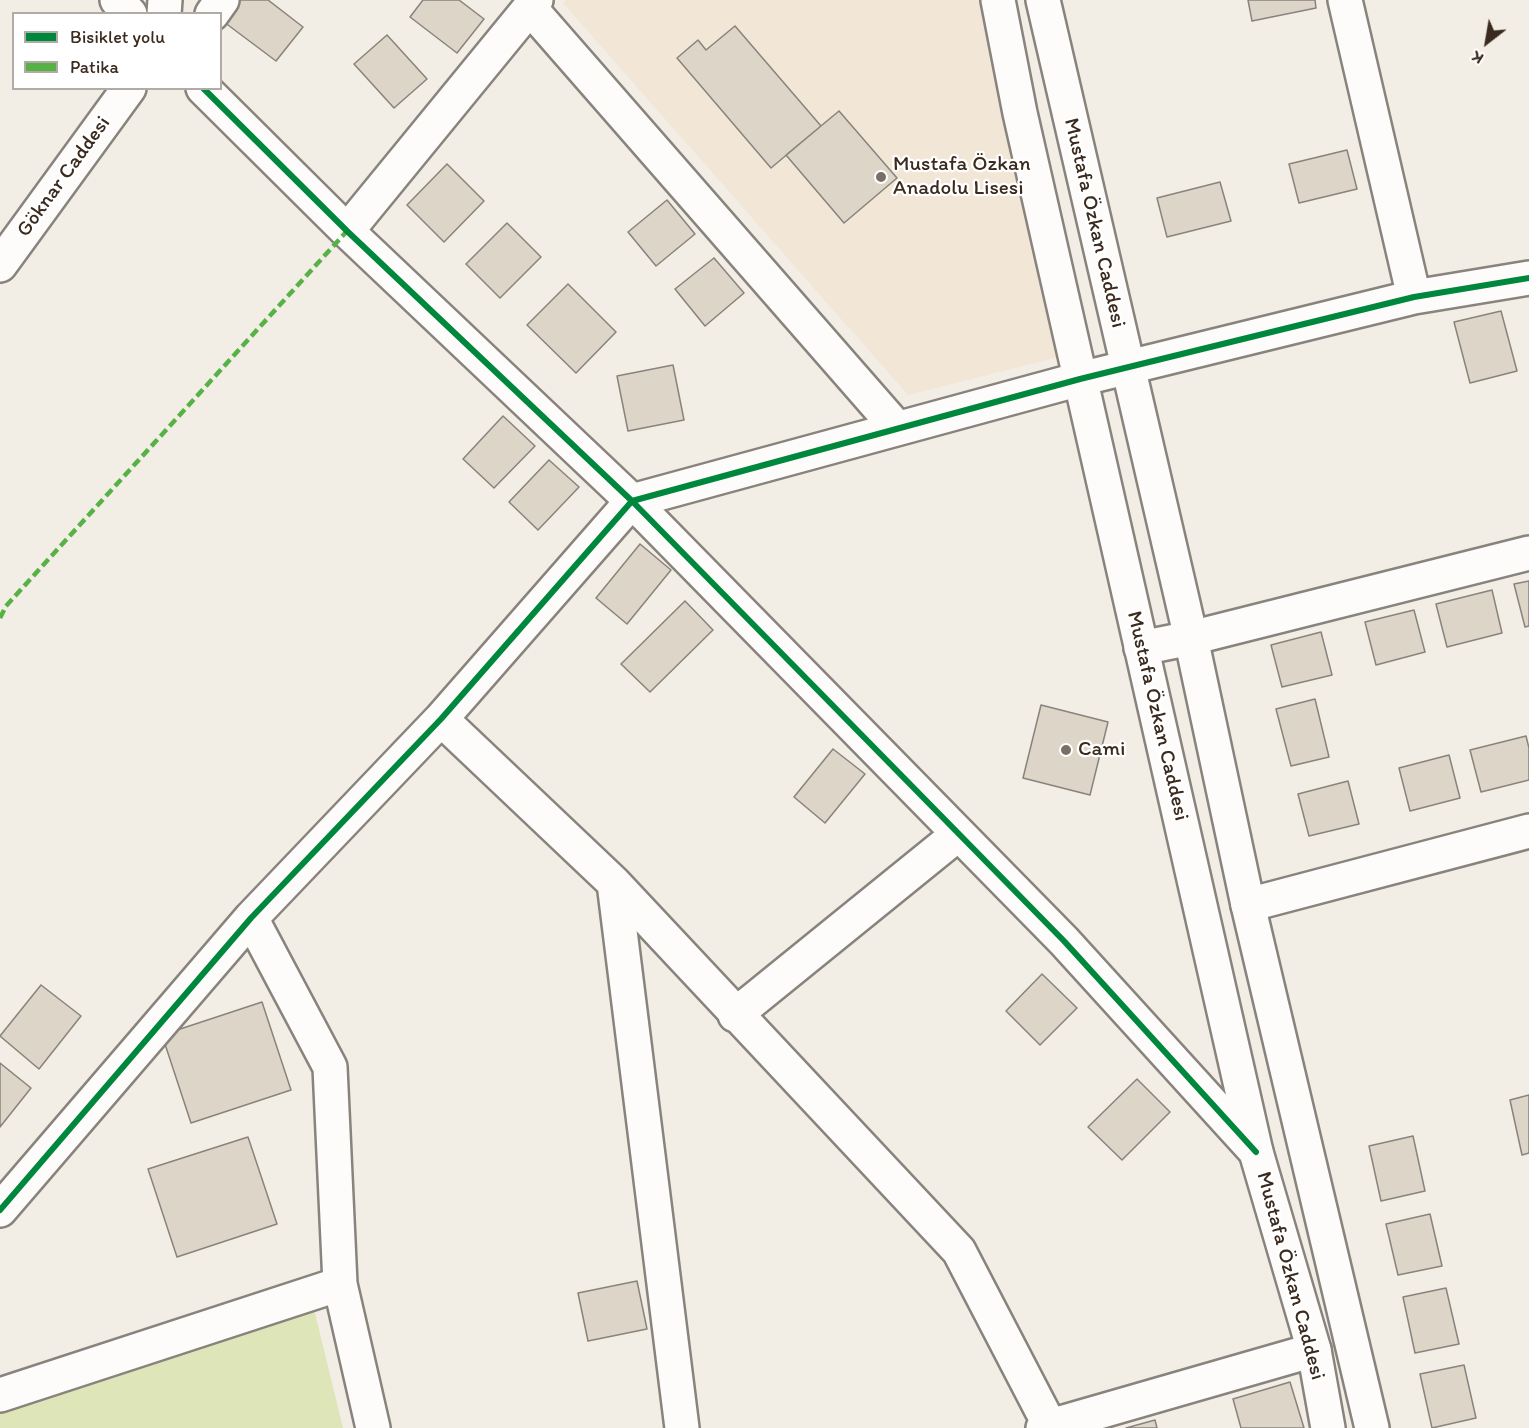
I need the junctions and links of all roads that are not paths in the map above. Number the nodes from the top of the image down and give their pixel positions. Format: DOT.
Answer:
graph roads {
  1 [pos="117,0"];
  2 [pos="998,0"];
  3 [pos="1043,0"];
  4 [pos="1345,0"];
  5 [pos="533,4"];
  6 [pos="128,12"];
  7 [pos="128,90"];
  8 [pos="205,90"];
  9 [pos="347,231"];
  10 [pos="0,265"];
  11 [pos="1529,278"];
  12 [pos="1414,297"];
  13 [pos="1127,369"];
  14 [pos="1080,379"];
  15 [pos="897,428"];
  16 [pos="632,501"];
  17 [pos="1529,553"];
  18 [pos="1191,638"];
  19 [pos="1141,648"];
  20 [pos="441,719"];
  21 [pos="957,835"];
  22 [pos="1528,836"];
  23 [pos="614,883"];
  24 [pos="1248,906"];
  25 [pos="251,918"];
  26 [pos="735,1015"];
  27 [pos="1256,1152"];
  28 [pos="0,1210"];
  29 [pos="340,1284"];
  30 [pos="1314,1350"];
  31 [pos="0,1395"];
  32 [pos="1047,1427"];
  33 [pos="374,1428"];
  34 [pos="682,1428"];
  35 [pos="1328,1428"];
  36 [pos="1372,1428"];
  1 -- 6 [label="street"];
  2 -- 14 [label="street, Mustafa Özkan Caddesi"];
  3 -- 13 [label="street, Mustafa Özkan Caddesi"];
  4 -- 12 [label="street"];
  5 -- 9 [label="street"];
  5 -- 15 [label="street"];
  7 -- 10 [label="street, Göknar Caddesi"];
  8 -- 9 [label="street"];
  9 -- 16 [label="street"];
  11 -- 12 [label="street"];
  12 -- 13 [label="street"];
  13 -- 14 [label="street"];
  13 -- 18 [label="street, Mustafa Özkan Caddesi"];
  14 -- 15 [label="street"];
  14 -- 19 [label="street, Mustafa Özkan Caddesi"];
  15 -- 16 [label="street"];
  16 -- 20 [label="street"];
  16 -- 21 [label="street"];
  17 -- 18 [label="street"];
  18 -- 19 [label="street"];
  18 -- 24 [label="street, Mustafa Özkan Caddesi"];
  19 -- 27 [label="street, Mustafa Özkan Caddesi"];
  20 -- 23 [label="street"];
  20 -- 25 [label="street"];
  21 -- 26 [label="street"];
  21 -- 27 [label="street"];
  22 -- 24 [label="street"];
  23 -- 26 [label="street"];
  23 -- 34 [label="street"];
  24 -- 36 [label="street, Mustafa Özkan Caddesi"];
  25 -- 28 [label="street"];
  25 -- 29 [label="street"];
  26 -- 32 [label="street"];
  27 -- 30 [label="street, Mustafa Özkan Caddesi"];
  29 -- 31 [label="street"];
  29 -- 33 [label="street"];
  30 -- 32 [label="street"];
  30 -- 35 [label="street, Mustafa Özkan Caddesi"];
}
